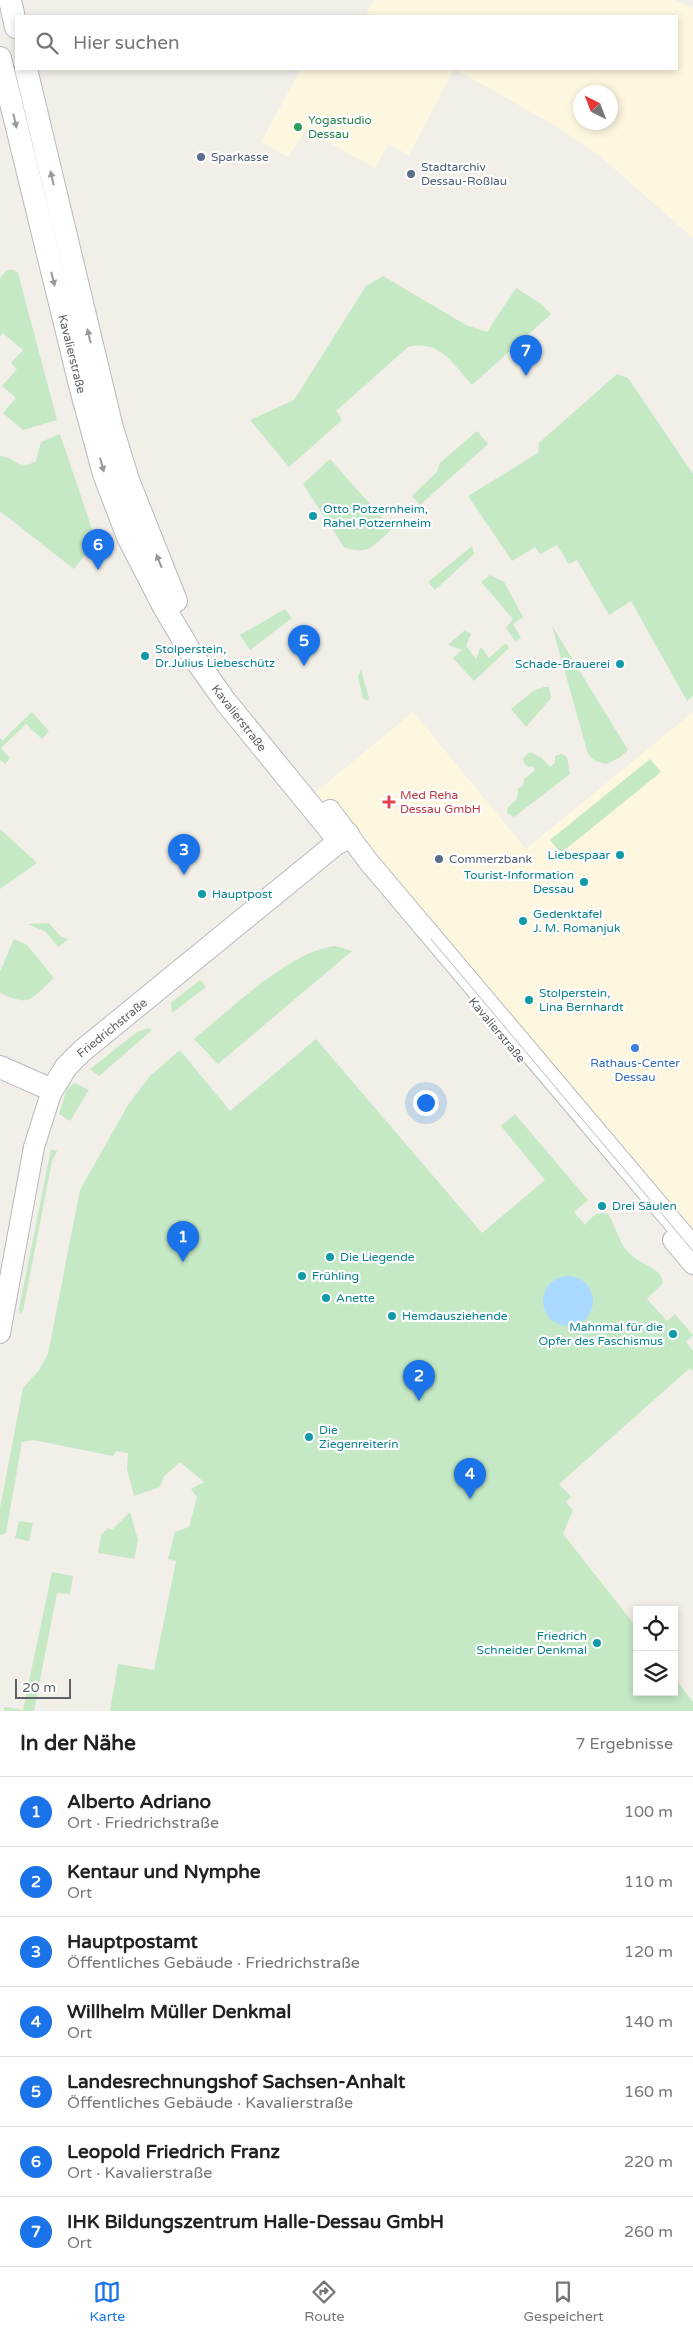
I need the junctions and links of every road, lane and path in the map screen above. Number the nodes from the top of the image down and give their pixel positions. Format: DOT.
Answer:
graph roads {
  1 [pos="10,0"];
  2 [pos="15,22"];
  3 [pos="0,58"];
  4 [pos="26,70"];
  5 [pos="330,810"];
  6 [pos="344,838"];
  7 [pos="0,1067"];
  8 [pos="52,1090"];
  9 [pos="693,1246"];
  10 [pos="693,1264"];
  11 [pos="0,1333"];
  1 -- 2 [label="main road"];
  3 -- 6 [label="main road, Kavalierstraße, one-way"];
  5 -- 4 [label="main road, Kavalierstraße, one-way"];
  5 -- 6 [label="street, Kavalierstraße"];
  6 -- 8 [label="main road, Friedrichstraße"];
  6 -- 9 [label="street, Kavalierstraße"];
  6 -- 10 [label="street, Kavalierstraße"];
  7 -- 8 [label="main road"];
  8 -- 11 [label="street, Friedrichstraße"];
}
